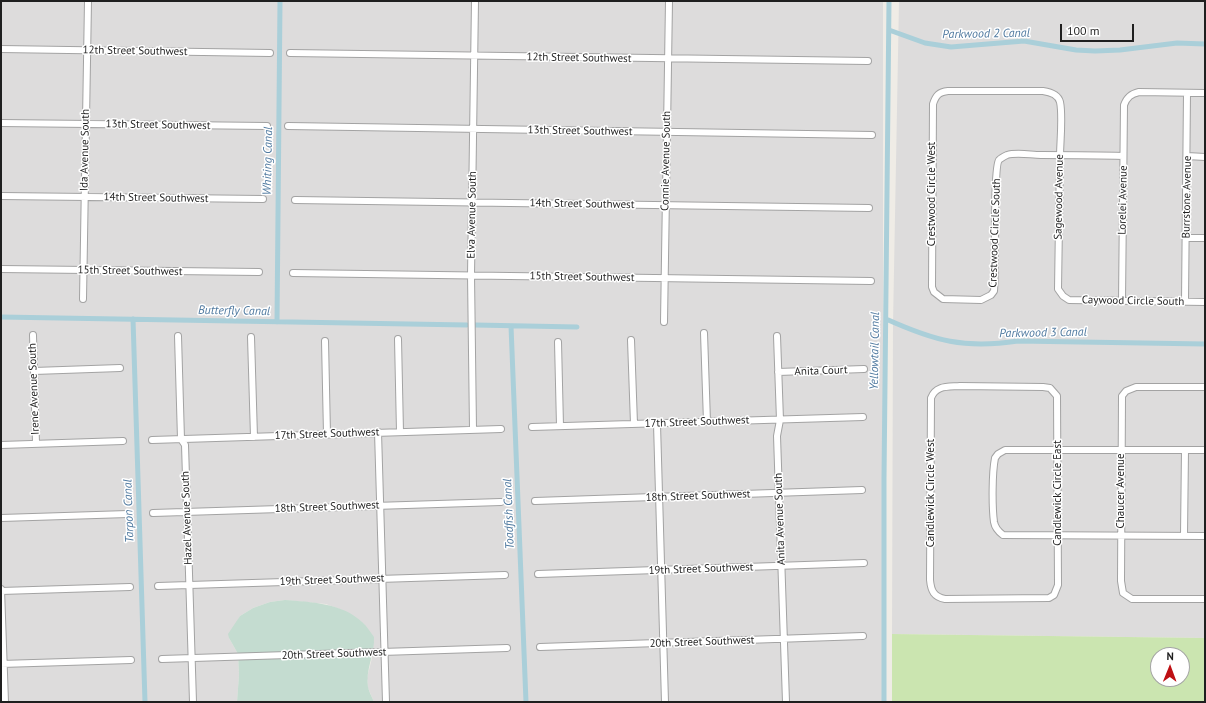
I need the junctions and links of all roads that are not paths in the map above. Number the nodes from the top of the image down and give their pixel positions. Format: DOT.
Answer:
graph roads {
  1 [pos="88,1"];
  2 [pos="475,1"];
  3 [pos="668,1"];
  4 [pos="1,49"];
  5 [pos="87,51"];
  6 [pos="270,53"];
  7 [pos="290,53"];
  8 [pos="474,56"];
  9 [pos="668,59"];
  10 [pos="868,62"];
  11 [pos="1188,93"];
  12 [pos="1205,93"];
  13 [pos="1057,97"];
  14 [pos="1,123"];
  15 [pos="86,124"];
  16 [pos="267,126"];
  17 [pos="288,126"];
  18 [pos="474,129"];
  19 [pos="667,132"];
  20 [pos="872,134"];
  21 [pos="1060,155"];
  22 [pos="1123,156"];
  23 [pos="1187,156"];
  24 [pos="1205,156"];
  25 [pos="1,196"];
  26 [pos="85,196"];
  27 [pos="263,200"];
  28 [pos="295,200"];
  29 [pos="472,202"];
  30 [pos="666,205"];
  31 [pos="869,208"];
  32 [pos="1186,238"];
  33 [pos="1205,238"];
  34 [pos="1,269"];
  35 [pos="84,270"];
  36 [pos="260,272"];
  37 [pos="293,273"];
  38 [pos="471,275"];
  39 [pos="664,278"];
  40 [pos="871,281"];
  41 [pos="934,292"];
  42 [pos="1063,296"];
  43 [pos="83,299"];
  44 [pos="1122,301"];
  45 [pos="1185,301"];
  46 [pos="1205,302"];
  47 [pos="664,322"];
  48 [pos="704,333"];
  49 [pos="33,335"];
  50 [pos="178,336"];
  51 [pos="777,336"];
  52 [pos="251,337"];
  53 [pos="398,339"];
  54 [pos="631,340"];
  55 [pos="325,341"];
  56 [pos="558,342"];
  57 [pos="120,368"];
  58 [pos="864,369"];
  59 [pos="34,371"];
  60 [pos="778,372"];
  61 [pos="1205,387"];
  62 [pos="1054,391"];
  63 [pos="863,417"];
  64 [pos="780,420"];
  65 [pos="707,422"];
  66 [pos="634,424"];
  67 [pos="656,424"];
  68 [pos="560,426"];
  69 [pos="532,428"];
  70 [pos="501,429"];
  71 [pos="473,430"];
  72 [pos="378,432"];
  73 [pos="400,432"];
  74 [pos="327,434"];
  75 [pos="254,437"];
  76 [pos="181,439"];
  77 [pos="152,440"];
  78 [pos="123,441"];
  79 [pos="36,444"];
  80 [pos="1,445"];
  81 [pos="1058,450"];
  82 [pos="1121,450"];
  83 [pos="1185,450"];
  84 [pos="1205,450"];
  85 [pos="862,490"];
  86 [pos="779,493"];
  87 [pos="659,497"];
  88 [pos="535,501"];
  89 [pos="501,502"];
  90 [pos="380,506"];
  91 [pos="187,512"];
  92 [pos="153,513"];
  93 [pos="128,514"];
  94 [pos="1,518"];
  95 [pos="1184,535"];
  96 [pos="1058,536"];
  97 [pos="1121,536"];
  98 [pos="1205,536"];
  99 [pos="864,563"];
  100 [pos="781,566"];
  101 [pos="661,570"];
  102 [pos="538,574"];
  103 [pos="505,575"];
  104 [pos="382,579"];
  105 [pos="189,585"];
  106 [pos="158,586"];
  107 [pos="130,587"];
  108 [pos="1,590"];
  109 [pos="1054,595"];
  110 [pos="1205,599"];
  111 [pos="863,636"];
  112 [pos="784,639"];
  113 [pos="663,642"];
  114 [pos="540,647"];
  115 [pos="507,648"];
  116 [pos="385,652"];
  117 [pos="192,658"];
  118 [pos="162,659"];
  119 [pos="131,660"];
  120 [pos="2,664"];
  121 [pos="5,702"];
  122 [pos="193,702"];
  123 [pos="386,702"];
  124 [pos="665,702"];
  125 [pos="786,702"];
  1 -- 5 [label="street, Ida Avenue South"];
  2 -- 8 [label="street, Elva Avenue South"];
  3 -- 9 [label="street, Connie Avenue South"];
  4 -- 5 [label="street, 12th Street Southwest"];
  5 -- 6 [label="street, 12th Street Southwest"];
  5 -- 15 [label="street, Ida Avenue South"];
  7 -- 8 [label="street, 12th Street Southwest"];
  8 -- 9 [label="street, 12th Street Southwest"];
  8 -- 18 [label="street, Elva Avenue South"];
  9 -- 10 [label="street, 12th Street Southwest"];
  9 -- 19 [label="street, Connie Avenue South"];
  11 -- 12 [label="street"];
  11 -- 22 [label="street, Lorelei Avenue"];
  11 -- 23 [label="street, Burrstone Avenue"];
  13 -- 21 [label="street, Sagewood Avenue"];
  13 -- 41 [label="street, Crestwood Circle West"];
  14 -- 15 [label="street, 13th Street Southwest"];
  15 -- 16 [label="street, 13th Street Southwest"];
  15 -- 26 [label="street, Ida Avenue South"];
  17 -- 18 [label="street, 13th Street Southwest"];
  18 -- 19 [label="street, 13th Street Southwest"];
  18 -- 29 [label="street, Elva Avenue South"];
  19 -- 20 [label="street, 13th Street Southwest"];
  19 -- 30 [label="street, Connie Avenue South"];
  21 -- 22 [label="street"];
  21 -- 41 [label="street, Crestwood Circle South"];
  21 -- 42 [label="street, Sagewood Avenue"];
  22 -- 44 [label="street, Lorelei Avenue"];
  23 -- 24 [label="street"];
  23 -- 32 [label="street, Burrstone Avenue"];
  25 -- 26 [label="street, 14th Street Southwest"];
  26 -- 27 [label="street, 14th Street Southwest"];
  26 -- 35 [label="street, Ida Avenue South"];
  28 -- 29 [label="street, 14th Street Southwest"];
  29 -- 30 [label="street, 14th Street Southwest"];
  29 -- 38 [label="street, Elva Avenue South"];
  30 -- 31 [label="street, 14th Street Southwest"];
  30 -- 39 [label="street, Connie Avenue South"];
  32 -- 33 [label="street"];
  32 -- 45 [label="street, Burrstone Avenue"];
  34 -- 35 [label="street, 15th Street Southwest"];
  35 -- 36 [label="street, 15th Street Southwest"];
  35 -- 43 [label="street, Ida Avenue South"];
  37 -- 38 [label="street, 15th Street Southwest"];
  38 -- 39 [label="street, 15th Street Southwest"];
  38 -- 71 [label="street, Elva Avenue South"];
  39 -- 40 [label="street, 15th Street Southwest"];
  39 -- 47 [label="street, Connie Avenue South"];
  42 -- 44 [label="street, Caywood Circle South"];
  44 -- 45 [label="street, Caywood Circle South"];
  45 -- 46 [label="street, Caywood Circle South"];
  48 -- 65 [label="street"];
  49 -- 59 [label="street, Irene Avenue South"];
  50 -- 76 [label="street, Hazel Avenue South"];
  51 -- 60 [label="street, Anita Avenue South"];
  52 -- 75 [label="street"];
  53 -- 73 [label="street"];
  54 -- 66 [label="street"];
  55 -- 74 [label="street"];
  56 -- 68 [label="street"];
  57 -- 59 [label="street"];
  58 -- 60 [label="street, Anita Court"];
  59 -- 79 [label="street, Irene Avenue South"];
  60 -- 64 [label="street, Anita Avenue South"];
  61 -- 82 [label="street, Chaucer Avenue"];
  62 -- 81 [label="street, Candlewick Circle East"];
  62 -- 109 [label="street, Candlewick Circle West"];
  63 -- 64 [label="street, 17th Street Southwest"];
  64 -- 65 [label="street, 17th Street Southwest"];
  64 -- 86 [label="street, Anita Avenue South"];
  65 -- 67 [label="street, 17th Street Southwest"];
  66 -- 67 [label="street, 17th Street Southwest"];
  66 -- 68 [label="street, 17th Street Southwest"];
  67 -- 87 [label="street"];
  68 -- 69 [label="street, 17th Street Southwest"];
  70 -- 71 [label="street, 17th Street Southwest"];
  71 -- 73 [label="street, 17th Street Southwest"];
  72 -- 73 [label="street, 17th Street Southwest"];
  72 -- 74 [label="street, 17th Street Southwest"];
  72 -- 90 [label="street"];
  74 -- 75 [label="street, 17th Street Southwest"];
  75 -- 76 [label="street, 17th Street Southwest"];
  76 -- 77 [label="street, 17th Street Southwest"];
  76 -- 91 [label="street, Hazel Avenue South"];
  78 -- 79 [label="street"];
  79 -- 80 [label="street"];
  81 -- 82 [label="street"];
  81 -- 96 [label="street, Candlewick Circle East"];
  81 -- 96 [label="street"];
  82 -- 83 [label="street"];
  82 -- 97 [label="street, Chaucer Avenue"];
  83 -- 84 [label="street"];
  83 -- 95 [label="street"];
  85 -- 86 [label="street, 18th Street Southwest"];
  86 -- 87 [label="street, 18th Street Southwest"];
  86 -- 100 [label="street, Anita Avenue South"];
  87 -- 88 [label="street, 18th Street Southwest"];
  87 -- 101 [label="street"];
  89 -- 90 [label="street, 18th Street Southwest"];
  90 -- 91 [label="street, 18th Street Southwest"];
  90 -- 104 [label="street"];
  91 -- 92 [label="street, 18th Street Southwest"];
  91 -- 105 [label="street, Hazel Avenue South"];
  93 -- 94 [label="street"];
  95 -- 97 [label="street"];
  95 -- 98 [label="street"];
  96 -- 97 [label="street"];
  96 -- 109 [label="street, Candlewick Circle East"];
  97 -- 110 [label="street, Chaucer Avenue"];
  99 -- 100 [label="street, 19th Street Southwest"];
  100 -- 101 [label="street, 19th Street Southwest"];
  100 -- 112 [label="street, Anita Avenue South"];
  101 -- 102 [label="street, 19th Street Southwest"];
  101 -- 113 [label="street"];
  103 -- 104 [label="street, 19th Street Southwest"];
  104 -- 105 [label="street, 19th Street Southwest"];
  104 -- 116 [label="street"];
  105 -- 106 [label="street, 19th Street Southwest"];
  105 -- 117 [label="street, Hazel Avenue South"];
  107 -- 108 [label="street"];
  108 -- 120 [label="street"];
  111 -- 112 [label="street, 20th Street Southwest"];
  112 -- 113 [label="street, 20th Street Southwest"];
  112 -- 125 [label="street, Anita Avenue South"];
  113 -- 114 [label="street, 20th Street Southwest"];
  113 -- 124 [label="street"];
  115 -- 116 [label="street, 20th Street Southwest"];
  116 -- 117 [label="street, 20th Street Southwest"];
  116 -- 123 [label="street"];
  117 -- 118 [label="street, 20th Street Southwest"];
  117 -- 122 [label="street, Hazel Avenue South"];
  119 -- 120 [label="street"];
  120 -- 121 [label="street"];
}
